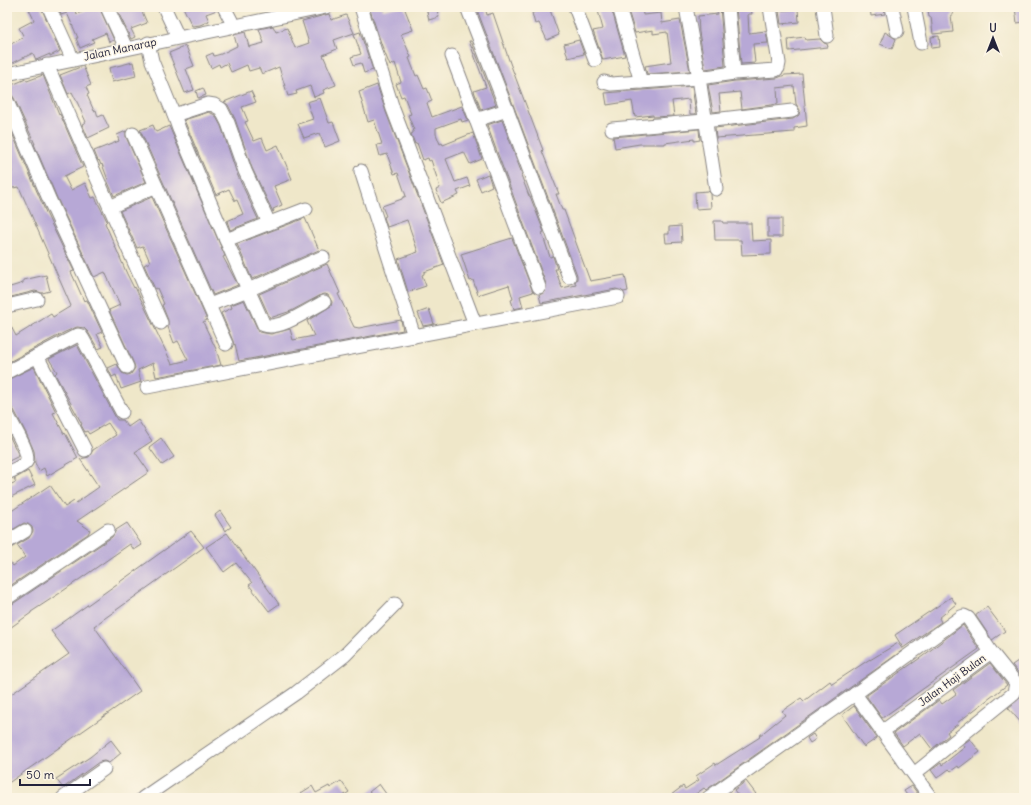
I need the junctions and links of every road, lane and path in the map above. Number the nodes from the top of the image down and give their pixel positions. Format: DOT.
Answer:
graph roads {
  1 [pos="49,7"];
  2 [pos="107,7"];
  3 [pos="164,7"];
  4 [pos="224,7"];
  5 [pos="326,7"];
  6 [pos="361,7"];
  7 [pos="467,7"];
  8 [pos="575,7"];
  9 [pos="620,7"];
  10 [pos="686,7"];
  11 [pos="728,7"];
  12 [pos="770,7"];
  13 [pos="823,7"];
  14 [pos="892,7"];
  15 [pos="914,7"];
  16 [pos="234,26"];
  17 [pos="898,31"];
  18 [pos="827,36"];
  19 [pos="178,37"];
  20 [pos="148,43"];
  21 [pos="921,43"];
  22 [pos="126,48"];
  23 [pos="452,56"];
  24 [pos="73,60"];
  25 [pos="595,60"];
  26 [pos="47,65"];
  27 [pos="734,73"];
  28 [pos="7,74"];
  29 [pos="699,78"];
  30 [pos="604,82"];
  31 [pos="641,82"];
  32 [pos="7,101"];
  33 [pos="507,110"];
  34 [pos="792,111"];
  35 [pos="174,114"];
  36 [pos="476,120"];
  37 [pos="704,121"];
  38 [pos="612,129"];
  39 [pos="133,134"];
  40 [pos="361,171"];
  41 [pos="156,186"];
  42 [pos="716,189"];
  43 [pos="110,207"];
  44 [pos="306,209"];
  45 [pos="269,223"];
  46 [pos="226,240"];
  47 [pos="323,257"];
  48 [pos="569,277"];
  49 [pos="539,287"];
  50 [pos="248,290"];
  51 [pos="618,297"];
  52 [pos="36,299"];
  53 [pos="324,302"];
  54 [pos="208,305"];
  55 [pos="7,306"];
  56 [pos="160,323"];
  57 [pos="475,324"];
  58 [pos="414,336"];
  59 [pos="226,344"];
  60 [pos="37,356"];
  61 [pos="127,367"];
  62 [pos="7,372"];
  63 [pos="147,387"];
  64 [pos="122,412"];
  65 [pos="7,414"];
  66 [pos="85,450"];
  67 [pos="7,473"];
  68 [pos="108,530"];
  69 [pos="25,531"];
  70 [pos="7,542"];
  71 [pos="7,598"];
  72 [pos="395,604"];
  73 [pos="991,652"];
  74 [pos="1020,684"];
  75 [pos="855,694"];
  76 [pos="883,731"];
  77 [pos="104,769"];
  78 [pos="914,774"];
  79 [pos="62,798"];
  80 [pos="143,798"];
  81 [pos="708,798"];
  82 [pos="931,798"];
  1 -- 24 [label="street"];
  2 -- 22 [label="street"];
  3 -- 19 [label="street"];
  4 -- 16 [label="street"];
  5 -- 16 [label="street, Jalan Manarap"];
  6 -- 57 [label="street"];
  7 -- 33 [label="street"];
  8 -- 25 [label="street"];
  9 -- 31 [label="street"];
  10 -- 29 [label="street"];
  11 -- 27 [label="street"];
  12 -- 27 [label="street"];
  13 -- 18 [label="street"];
  14 -- 17 [label="street"];
  15 -- 21 [label="street"];
  16 -- 19 [label="street, Jalan Manarap"];
  19 -- 20 [label="street, Jalan Manarap"];
  20 -- 22 [label="street, Jalan Manarap"];
  20 -- 35 [label="street"];
  22 -- 24 [label="street, Jalan Manarap"];
  23 -- 36 [label="street"];
  24 -- 26 [label="street, Jalan Manarap"];
  26 -- 28 [label="street, Jalan Manarap"];
  26 -- 43 [label="street"];
  27 -- 29 [label="street"];
  29 -- 31 [label="street"];
  29 -- 37 [label="street"];
  30 -- 31 [label="street"];
  32 -- 61 [label="street"];
  33 -- 36 [label="street"];
  33 -- 48 [label="street"];
  34 -- 37 [label="street"];
  35 -- 45 [label="street"];
  35 -- 46 [label="street"];
  36 -- 49 [label="street"];
  37 -- 38 [label="street"];
  37 -- 42 [label="street"];
  39 -- 41 [label="street"];
  40 -- 58 [label="street"];
  41 -- 43 [label="street"];
  41 -- 54 [label="street"];
  43 -- 56 [label="street"];
  44 -- 45 [label="street"];
  45 -- 46 [label="street"];
  46 -- 50 [label="street"];
  47 -- 50 [label="street"];
  50 -- 53 [label="street"];
  50 -- 54 [label="street"];
  51 -- 57 [label="street"];
  52 -- 55 [label="street"];
  54 -- 59 [label="street"];
  57 -- 58 [label="street"];
  58 -- 63 [label="street"];
  60 -- 62 [label="street"];
  60 -- 64 [label="street"];
  60 -- 66 [label="street"];
  65 -- 67 [label="street"];
  68 -- 71 [label="street"];
  69 -- 70 [label="street"];
  72 -- 80 [label="street"];
  73 -- 74 [label="street"];
  73 -- 75 [label="street, Jalan Haji Bulan"];
  73 -- 76 [label="street, Jalan Haji Bulan"];
  74 -- 78 [label="street"];
  75 -- 76 [label="street"];
  75 -- 81 [label="street, Jalan Haji Bulan"];
  76 -- 78 [label="street"];
  77 -- 79 [label="street"];
  78 -- 82 [label="street"];
}
